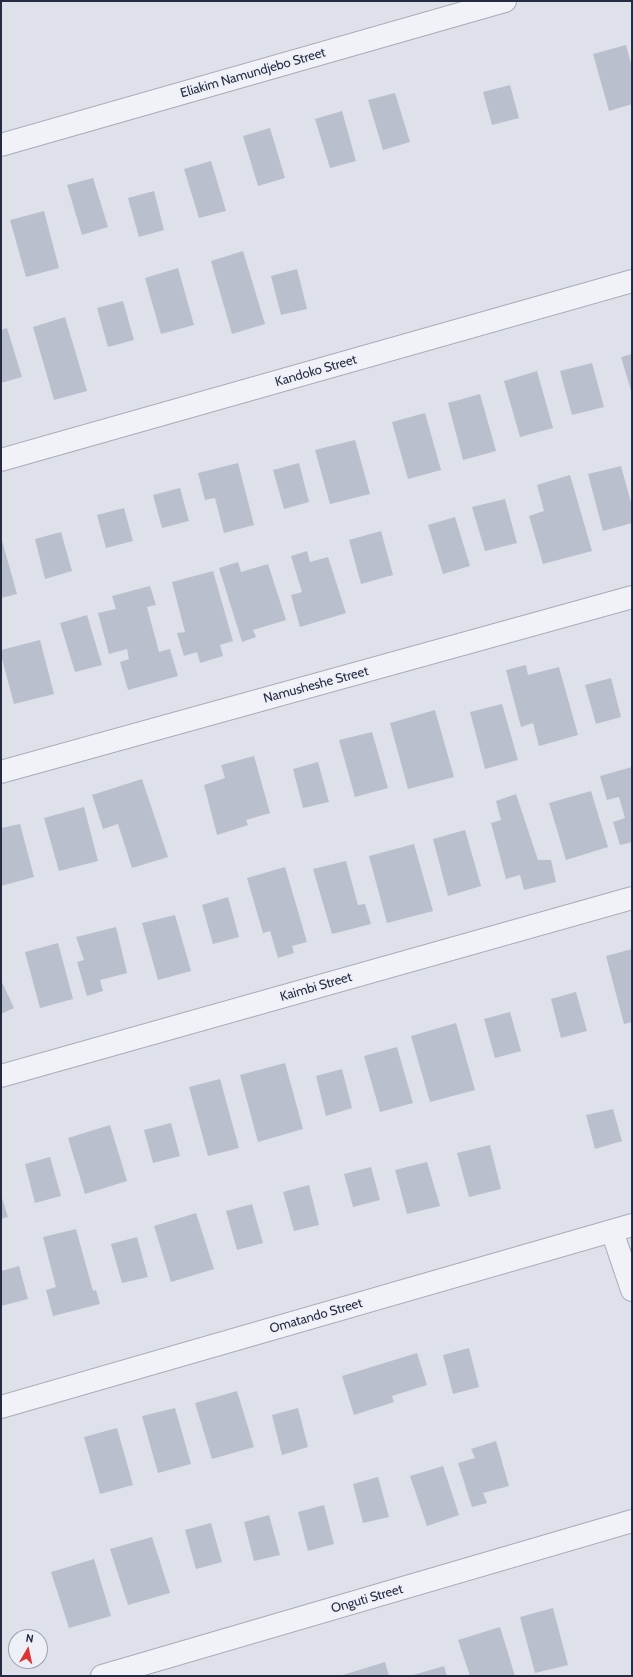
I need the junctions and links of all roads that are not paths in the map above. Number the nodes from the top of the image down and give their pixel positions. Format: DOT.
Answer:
graph roads {
  1 [pos="505,1"];
  2 [pos="1,145"];
  3 [pos="632,282"];
  4 [pos="1,460"];
  5 [pos="632,597"];
  6 [pos="1,772"];
  7 [pos="632,898"];
  8 [pos="1,1076"];
  9 [pos="622,1228"];
  10 [pos="632,1290"];
  11 [pos="1,1407"];
  12 [pos="632,1521"];
  13 [pos="102,1676"];
  1 -- 2 [label="street, Eliakim Namundjebo Street"];
  3 -- 4 [label="street, Kandoko Street"];
  5 -- 6 [label="street, Namusheshe Street"];
  7 -- 8 [label="street, Kaimbi Street"];
  9 -- 10 [label="street"];
  9 -- 11 [label="street, Omatando Street"];
  12 -- 13 [label="street, Onguti Street"];
}
